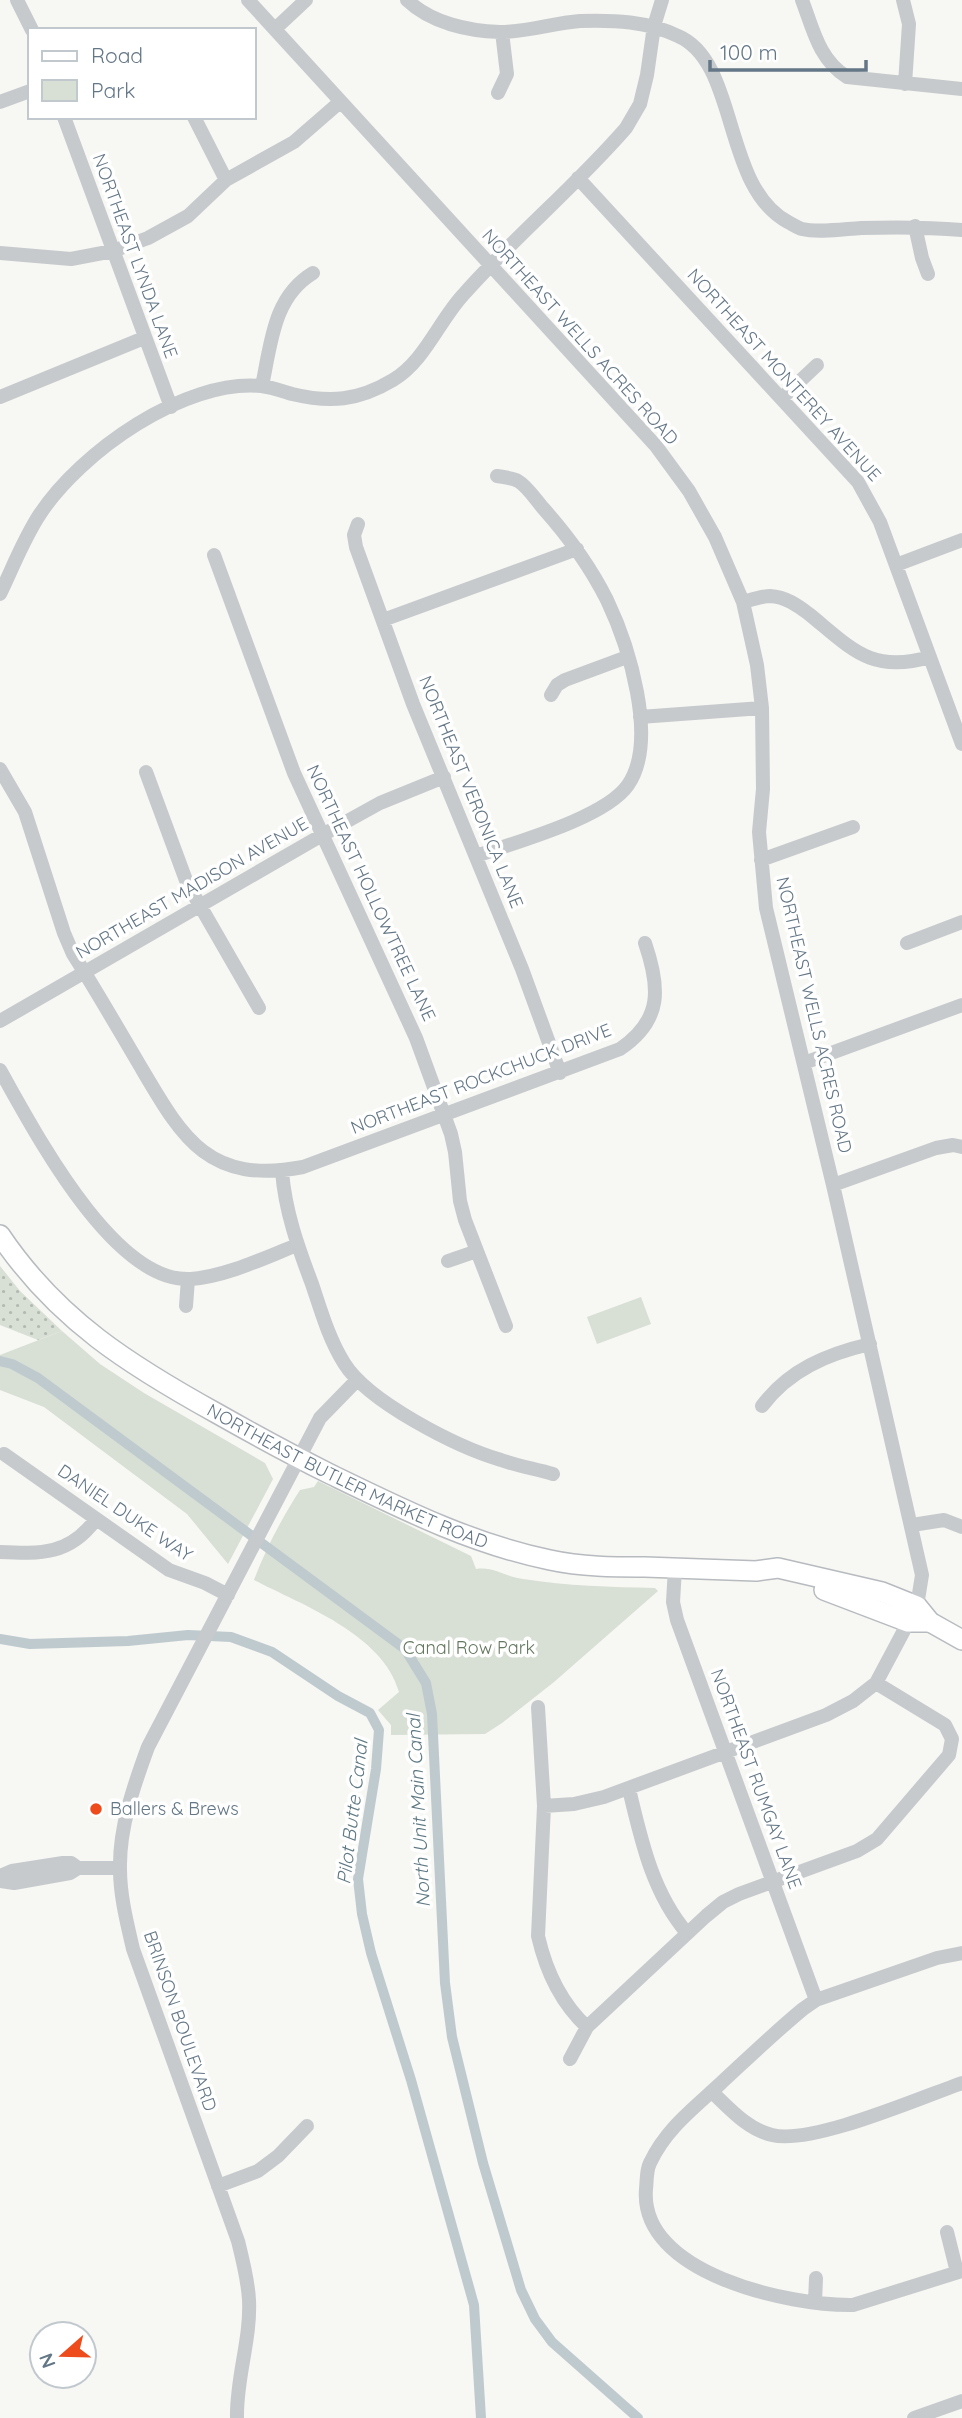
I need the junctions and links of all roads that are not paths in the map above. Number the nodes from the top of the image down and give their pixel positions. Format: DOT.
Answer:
graph roads {
  1 [pos="17,0"];
  2 [pos="248,0"];
  3 [pos="306,0"];
  4 [pos="407,0"];
  5 [pos="662,0"];
  6 [pos="802,0"];
  7 [pos="904,0"];
  8 [pos="654,26"];
  9 [pos="31,28"];
  10 [pos="275,29"];
  11 [pos="502,32"];
  12 [pos="905,84"];
  13 [pos="962,89"];
  14 [pos="28,92"];
  15 [pos="498,93"];
  16 [pos="0,102"];
  17 [pos="340,102"];
  18 [pos="65,119"];
  19 [pos="195,119"];
  20 [pos="578,178"];
  21 [pos="226,180"];
  22 [pos="915,226"];
  23 [pos="962,230"];
  24 [pos="113,251"];
  25 [pos="0,253"];
  26 [pos="489,266"];
  27 [pos="313,273"];
  28 [pos="929,274"];
  29 [pos="144,338"];
  30 [pos="817,365"];
  31 [pos="262,386"];
  32 [pos="0,397"];
  33 [pos="782,398"];
  34 [pos="171,407"];
  35 [pos="497,476"];
  36 [pos="358,524"];
  37 [pos="962,540"];
  38 [pos="577,549"];
  39 [pos="214,555"];
  40 [pos="896,565"];
  41 [pos="0,594"];
  42 [pos="743,602"];
  43 [pos="383,620"];
  44 [pos="627,657"];
  45 [pos="930,657"];
  46 [pos="551,695"];
  47 [pos="762,708"];
  48 [pos="640,717"];
  49 [pos="962,744"];
  50 [pos="0,769"];
  51 [pos="146,772"];
  52 [pos="444,777"];
  53 [pos="853,827"];
  54 [pos="324,834"];
  55 [pos="476,856"];
  56 [pos="761,860"];
  57 [pos="200,906"];
  58 [pos="962,922"];
  59 [pos="645,943"];
  60 [pos="907,943"];
  61 [pos="84,972"];
  62 [pos="962,1005"];
  63 [pos="259,1008"];
  64 [pos="0,1021"];
  65 [pos="804,1063"];
  66 [pos="0,1070"];
  67 [pos="560,1073"];
  68 [pos="445,1115"];
  69 [pos="962,1147"];
  70 [pos="282,1171"];
  71 [pos="833,1185"];
  72 [pos="0,1235"];
  73 [pos="298,1245"];
  74 [pos="477,1251"];
  75 [pos="448,1261"];
  76 [pos="188,1279"];
  77 [pos="186,1306"];
  78 [pos="506,1326"];
  79 [pos="870,1345"];
  80 [pos="357,1380"];
  81 [pos="762,1406"];
  82 [pos="4,1454"];
  83 [pos="298,1458"];
  84 [pos="553,1474"];
  85 [pos="96,1520"];
  86 [pos="912,1525"];
  87 [pos="962,1527"];
  88 [pos="0,1552"];
  89 [pos="675,1568"];
  90 [pos="228,1595"];
  91 [pos="913,1614"];
  92 [pos="962,1640"];
  93 [pos="876,1683"];
  94 [pos="538,1707"];
  95 [pos="726,1752"];
  96 [pos="629,1788"];
  97 [pos="544,1806"];
  98 [pos="120,1868"];
  99 [pos="0,1879"];
  100 [pos="773,1882"];
  101 [pos="687,1933"];
  102 [pos="962,1953"];
  103 [pos="816,2000"];
  104 [pos="587,2027"];
  105 [pos="570,2059"];
  106 [pos="962,2083"];
  107 [pos="712,2092"];
  108 [pos="307,2126"];
  109 [pos="218,2186"];
  110 [pos="947,2232"];
  111 [pos="960,2272"];
  112 [pos="816,2278"];
  113 [pos="815,2302"];
  114 [pos="962,2401"];
  115 [pos="237,2418"];
  116 [pos="914,2418"];
  1 -- 9 [label="street"];
  2 -- 10 [label="street, NORTHEAST WELLS ACRES ROAD"];
  3 -- 10 [label="street"];
  4 -- 11 [label="street"];
  5 -- 8 [label="street"];
  6 -- 12 [label="street"];
  7 -- 12 [label="street"];
  8 -- 11 [label="street"];
  8 -- 20 [label="street"];
  8 -- 22 [label="street"];
  10 -- 17 [label="street, NORTHEAST WELLS ACRES ROAD"];
  11 -- 15 [label="street"];
  12 -- 13 [label="street"];
  14 -- 16 [label="street"];
  17 -- 21 [label="street"];
  17 -- 26 [label="street, NORTHEAST WELLS ACRES ROAD"];
  18 -- 24 [label="street, NORTHEAST LYNDA LANE"];
  19 -- 21 [label="street"];
  20 -- 26 [label="street"];
  20 -- 33 [label="street, NORTHEAST MONTEREY AVENUE"];
  21 -- 24 [label="street"];
  22 -- 23 [label="street"];
  22 -- 28 [label="street"];
  24 -- 25 [label="street"];
  24 -- 29 [label="street, NORTHEAST LYNDA LANE"];
  26 -- 31 [label="street"];
  26 -- 42 [label="street, NORTHEAST WELLS ACRES ROAD"];
  27 -- 31 [label="street"];
  29 -- 32 [label="street"];
  29 -- 34 [label="street, NORTHEAST LYNDA LANE"];
  30 -- 33 [label="street"];
  31 -- 34 [label="street"];
  33 -- 40 [label="street, NORTHEAST MONTEREY AVENUE"];
  34 -- 41 [label="street"];
  35 -- 38 [label="street"];
  36 -- 43 [label="street, NORTHEAST VERONICA LANE"];
  37 -- 40 [label="street"];
  38 -- 43 [label="street"];
  38 -- 44 [label="street"];
  39 -- 54 [label="street, NORTHEAST HOLLOWTREE LANE"];
  40 -- 45 [label="street, NORTHEAST MONTEREY AVENUE"];
  42 -- 45 [label="street"];
  42 -- 47 [label="street, NORTHEAST WELLS ACRES ROAD"];
  43 -- 52 [label="street, NORTHEAST VERONICA LANE"];
  44 -- 46 [label="street"];
  44 -- 48 [label="street"];
  45 -- 49 [label="street, NORTHEAST MONTEREY AVENUE"];
  47 -- 48 [label="street"];
  47 -- 56 [label="street, NORTHEAST WELLS ACRES ROAD"];
  48 -- 55 [label="street"];
  50 -- 61 [label="street, NORTHEAST ROCKCHUCK DRIVE"];
  51 -- 57 [label="street"];
  52 -- 54 [label="street, NORTHEAST MADISON AVENUE"];
  52 -- 55 [label="street, NORTHEAST VERONICA LANE"];
  53 -- 56 [label="street"];
  54 -- 57 [label="street, NORTHEAST MADISON AVENUE"];
  54 -- 68 [label="street, NORTHEAST HOLLOWTREE LANE"];
  55 -- 67 [label="street, NORTHEAST VERONICA LANE"];
  56 -- 65 [label="street, NORTHEAST WELLS ACRES ROAD"];
  57 -- 61 [label="street, NORTHEAST MADISON AVENUE"];
  57 -- 63 [label="street"];
  58 -- 60 [label="street"];
  59 -- 67 [label="street, NORTHEAST ROCKCHUCK DRIVE"];
  61 -- 64 [label="street, NORTHEAST MADISON AVENUE"];
  61 -- 70 [label="street, NORTHEAST ROCKCHUCK DRIVE"];
  62 -- 65 [label="street"];
  65 -- 71 [label="street, NORTHEAST WELLS ACRES ROAD"];
  66 -- 76 [label="street"];
  67 -- 68 [label="street, NORTHEAST ROCKCHUCK DRIVE"];
  68 -- 70 [label="street, NORTHEAST ROCKCHUCK DRIVE"];
  68 -- 74 [label="street, NORTHEAST HOLLOWTREE LANE"];
  69 -- 71 [label="street"];
  70 -- 73 [label="street"];
  71 -- 79 [label="street, NORTHEAST WELLS ACRES ROAD"];
  72 -- 83 [label="main road, NORTHEAST BUTLER MARKET ROAD"];
  73 -- 76 [label="street"];
  73 -- 80 [label="street"];
  74 -- 75 [label="street"];
  74 -- 78 [label="street, NORTHEAST HOLLOWTREE LANE"];
  76 -- 77 [label="street"];
  79 -- 81 [label="street"];
  79 -- 86 [label="street, NORTHEAST WELLS ACRES ROAD"];
  80 -- 83 [label="street, BRINSON BOULEVARD"];
  80 -- 84 [label="street"];
  82 -- 85 [label="street, DANIEL DUKE WAY"];
  83 -- 89 [label="main road, NORTHEAST BUTLER MARKET ROAD"];
  83 -- 90 [label="street, BRINSON BOULEVARD"];
  85 -- 88 [label="street"];
  85 -- 90 [label="street, DANIEL DUKE WAY"];
  86 -- 87 [label="street"];
  86 -- 91 [label="street, NORTHEAST WELLS ACRES ROAD"];
  89 -- 91 [label="main road, NORTHEAST BUTLER MARKET ROAD"];
  89 -- 95 [label="street, NORTHEAST RUMGAY LANE"];
  90 -- 98 [label="street, BRINSON BOULEVARD"];
  91 -- 92 [label="main road, NORTHEAST BUTLER MARKET ROAD"];
  91 -- 93 [label="street"];
  93 -- 95 [label="street"];
  93 -- 100 [label="street"];
  94 -- 97 [label="street"];
  95 -- 96 [label="street"];
  95 -- 100 [label="street, NORTHEAST RUMGAY LANE"];
  96 -- 97 [label="street"];
  96 -- 101 [label="street"];
  97 -- 104 [label="street"];
  98 -- 99 [label="street"];
  98 -- 109 [label="street, BRINSON BOULEVARD"];
  100 -- 101 [label="street"];
  100 -- 103 [label="street, NORTHEAST RUMGAY LANE"];
  101 -- 104 [label="street"];
  102 -- 103 [label="street"];
  103 -- 107 [label="street"];
  104 -- 105 [label="street"];
  106 -- 107 [label="street"];
  107 -- 113 [label="street"];
  108 -- 109 [label="street"];
  109 -- 115 [label="street, BRINSON BOULEVARD"];
  110 -- 111 [label="street"];
  111 -- 113 [label="street"];
  112 -- 113 [label="street"];
  114 -- 116 [label="street"];
}
